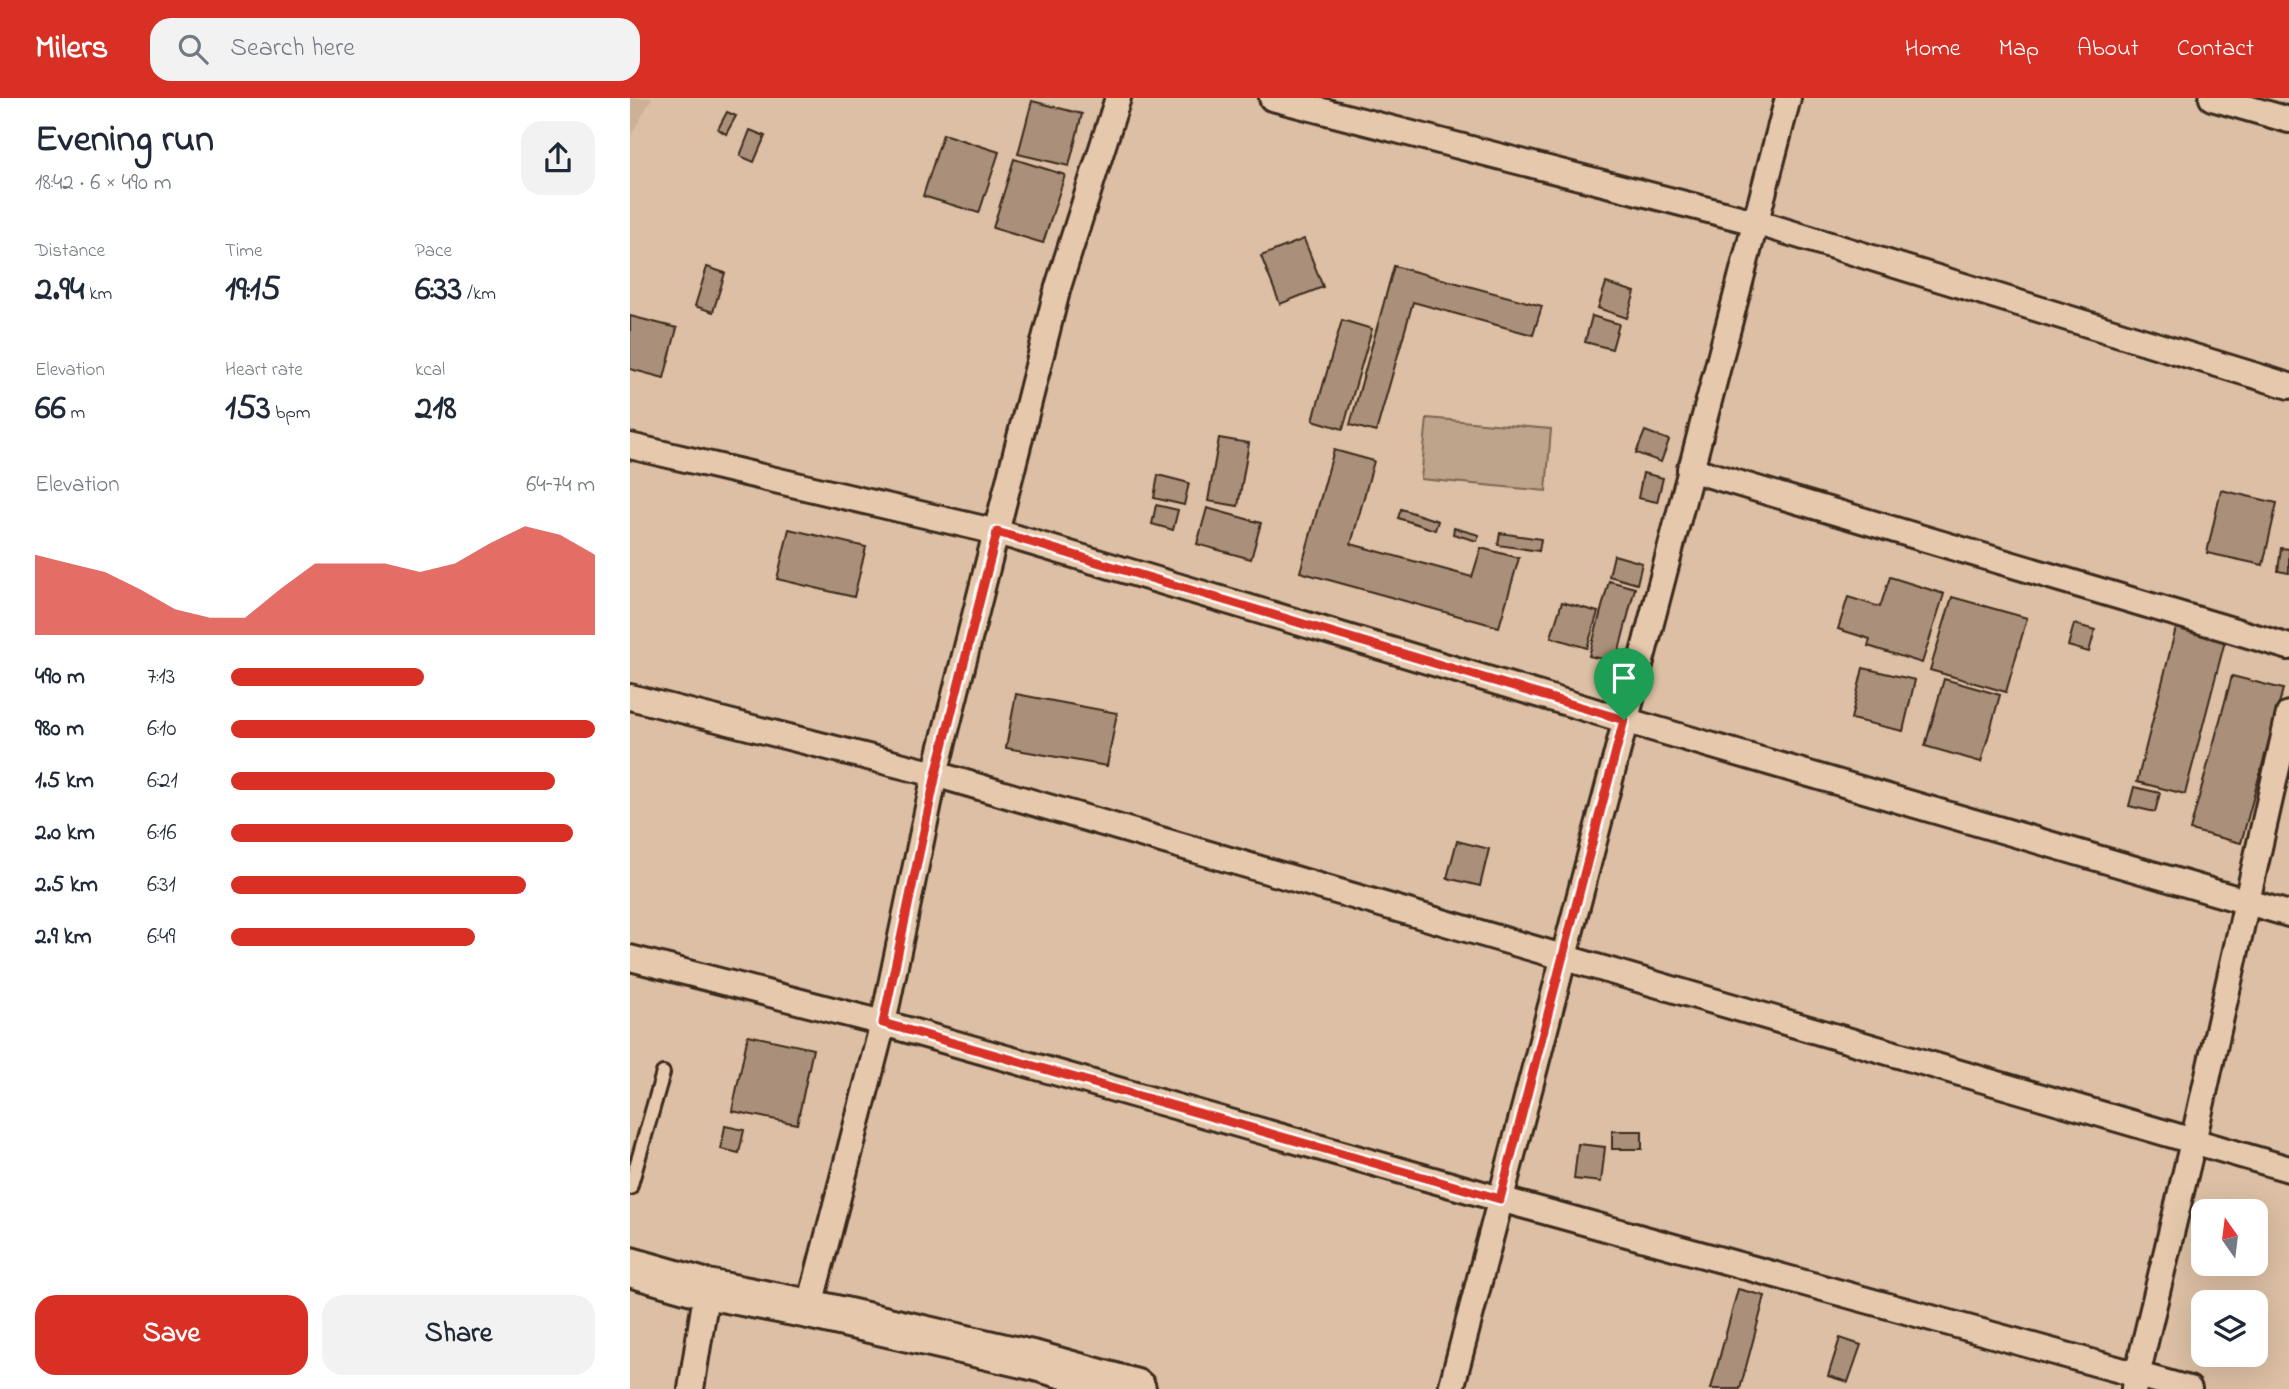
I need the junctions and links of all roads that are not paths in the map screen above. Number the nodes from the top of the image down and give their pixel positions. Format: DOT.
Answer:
graph roads {
  1 [pos="1118,98"];
  2 [pos="1272,98"];
  3 [pos="1788,98"];
  4 [pos="2213,98"];
  5 [pos="2289,120"];
  6 [pos="1755,222"];
  7 [pos="2289,386"];
  8 [pos="630,446"];
  9 [pos="1690,469"];
  10 [pos="997,532"];
  11 [pos="2289,647"];
  12 [pos="630,697"];
  13 [pos="2289,714"];
  14 [pos="1624,720"];
  15 [pos="936,774"];
  16 [pos="2247,903"];
  17 [pos="2289,914"];
  18 [pos="1562,957"];
  19 [pos="630,958"];
  20 [pos="883,1023"];
  21 [pos="663,1073"];
  22 [pos="2193,1142"];
  23 [pos="2289,1170"];
  24 [pos="630,1188"];
  25 [pos="1500,1199"];
  26 [pos="630,1267"];
  27 [pos="707,1289"];
  28 [pos="809,1309"];
  29 [pos="2135,1382"];
  30 [pos="691,1389"];
  31 [pos="1136,1389"];
  32 [pos="1451,1389"];
  33 [pos="2189,1389"];
  1 -- 10 [label="street"];
  2 -- 6 [label="street"];
  3 -- 6 [label="street"];
  4 -- 5 [label="street"];
  6 -- 7 [label="street"];
  6 -- 9 [label="street"];
  8 -- 10 [label="street"];
  9 -- 11 [label="street"];
  9 -- 14 [label="street"];
  10 -- 14 [label="street"];
  10 -- 15 [label="street"];
  12 -- 15 [label="street"];
  13 -- 16 [label="street"];
  14 -- 16 [label="street"];
  14 -- 18 [label="street"];
  15 -- 18 [label="street"];
  15 -- 20 [label="street"];
  16 -- 17 [label="street"];
  16 -- 22 [label="street"];
  18 -- 22 [label="street"];
  18 -- 25 [label="street"];
  19 -- 20 [label="street"];
  20 -- 25 [label="street"];
  20 -- 28 [label="street"];
  21 -- 24 [label="lane"];
  22 -- 23 [label="street"];
  22 -- 29 [label="street"];
  25 -- 29 [label="street"];
  25 -- 32 [label="street"];
  26 -- 27 [label="highway"];
  27 -- 28 [label="highway"];
  27 -- 30 [label="street"];
  28 -- 31 [label="highway"];
  29 -- 33 [label="street"];
}
